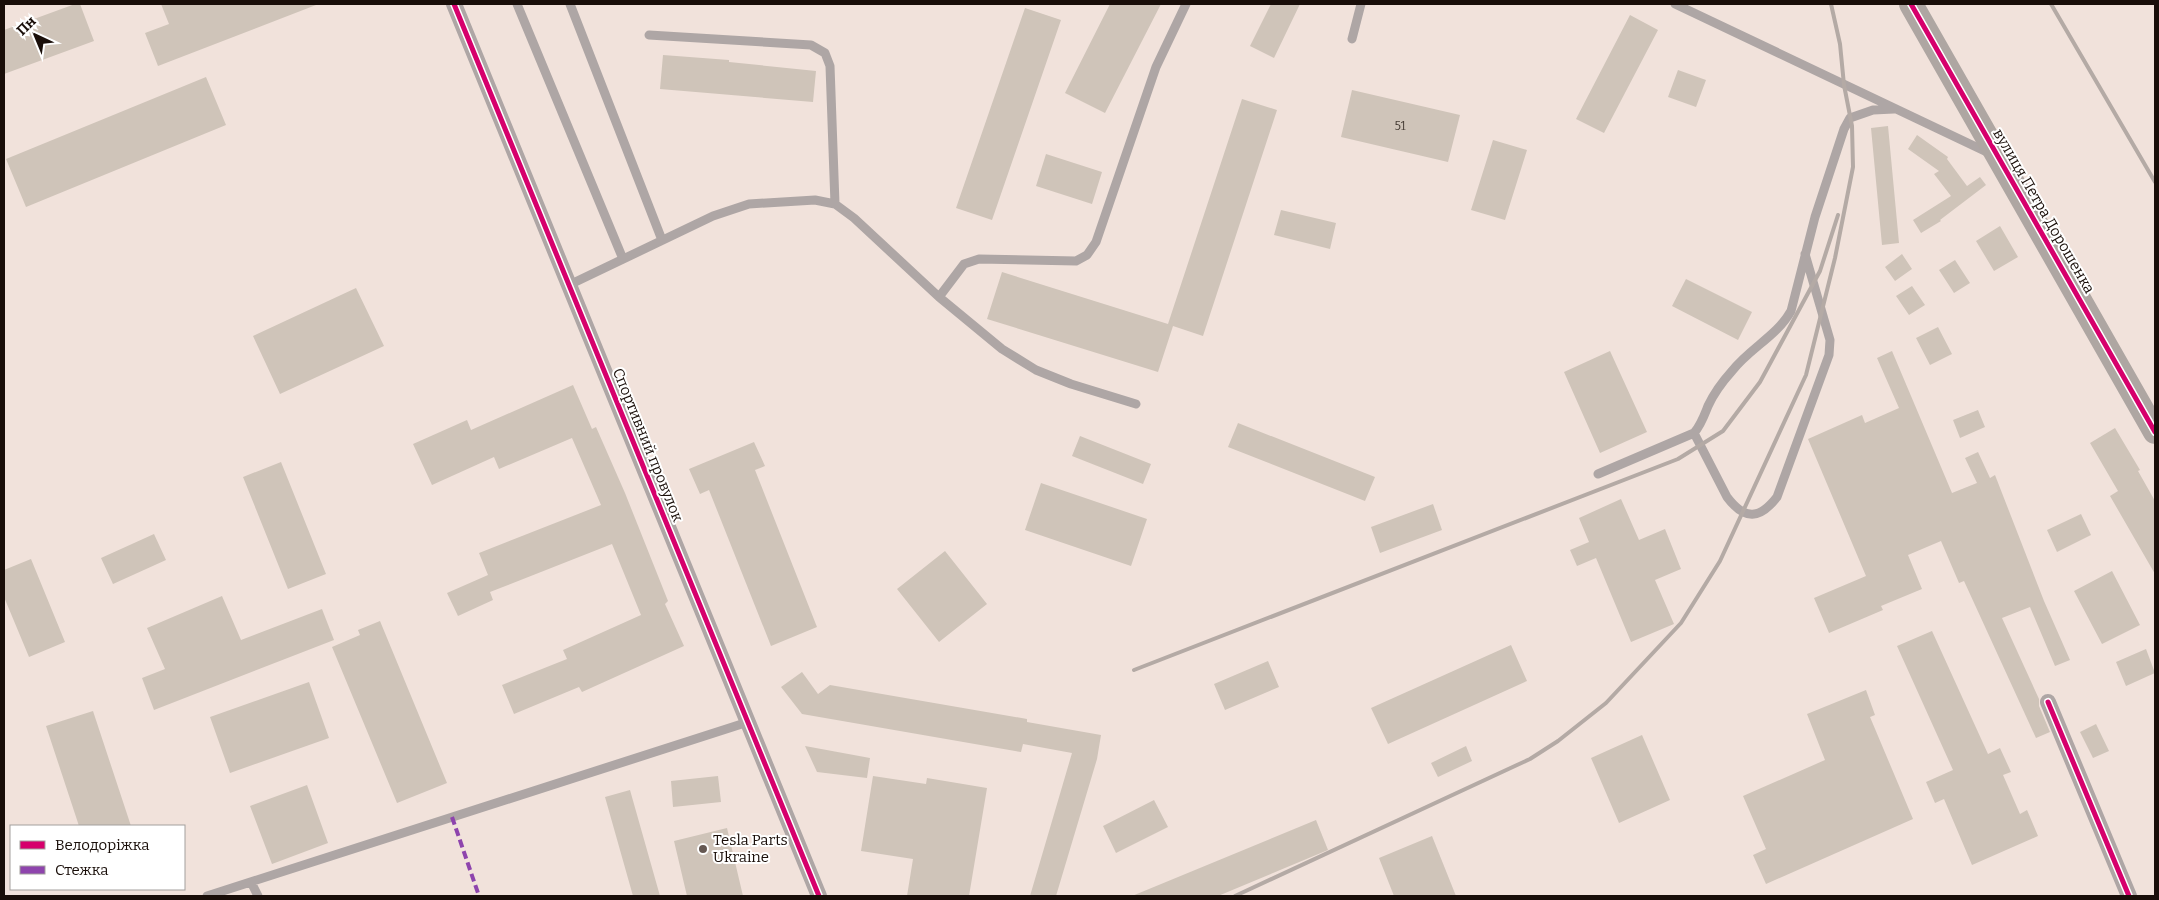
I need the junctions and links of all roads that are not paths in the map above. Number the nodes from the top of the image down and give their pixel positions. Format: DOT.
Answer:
graph roads {
  1 [pos="454,4"];
  2 [pos="516,4"];
  3 [pos="570,4"];
  4 [pos="1186,4"];
  5 [pos="1361,4"];
  6 [pos="1675,4"];
  7 [pos="1911,4"];
  8 [pos="649,35"];
  9 [pos="1352,39"];
  10 [pos="1894,109"];
  11 [pos="2000,159"];
  12 [pos="835,204"];
  13 [pos="662,240"];
  14 [pos="1805,253"];
  15 [pos="623,258"];
  16 [pos="569,285"];
  17 [pos="939,297"];
  18 [pos="1136,404"];
  19 [pos="2155,432"];
  20 [pos="1694,433"];
  21 [pos="1598,474"];
  22 [pos="2048,702"];
  23 [pos="748,722"];
  24 [pos="251,882"];
  25 [pos="207,896"];
  26 [pos="258,896"];
  27 [pos="819,896"];
  28 [pos="2129,896"];
  1 -- 16 [label="street, Спортивний провулок"];
  2 -- 15 [label="lane"];
  3 -- 13 [label="lane"];
  4 -- 17 [label="lane"];
  5 -- 9 [label="lane"];
  6 -- 10 [label="lane, вулиця Петра Дорошенка"];
  7 -- 11 [label="street, вулиця Петра Дорошенка"];
  8 -- 12 [label="lane"];
  10 -- 11 [label="lane, вулиця Петра Дорошенка"];
  10 -- 14 [label="lane"];
  11 -- 19 [label="street, вулиця Петра Дорошенка"];
  12 -- 13 [label="lane"];
  12 -- 17 [label="lane"];
  13 -- 15 [label="lane"];
  14 -- 20 [label="lane"];
  14 -- 20 [label="lane"];
  15 -- 16 [label="lane"];
  16 -- 23 [label="street, Спортивний провулок"];
  17 -- 18 [label="lane"];
  20 -- 21 [label="lane"];
  22 -- 28 [label="street"];
  23 -- 24 [label="lane"];
  23 -- 27 [label="street, Спортивний провулок"];
  24 -- 25 [label="lane"];
  24 -- 26 [label="lane"];
}
